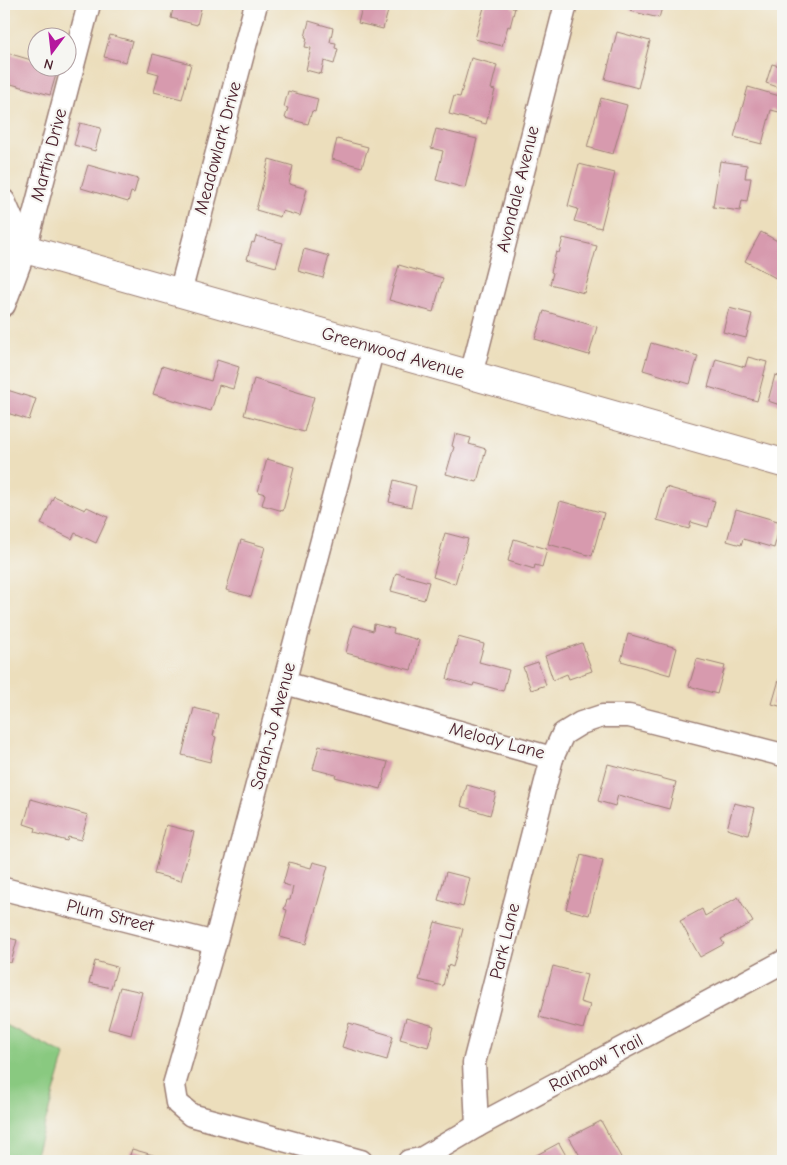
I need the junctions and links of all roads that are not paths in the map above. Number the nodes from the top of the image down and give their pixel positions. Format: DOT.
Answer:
graph roads {
  1 [pos="89,4"];
  2 [pos="256,4"];
  3 [pos="566,4"];
  4 [pos="4,200"];
  5 [pos="14,246"];
  6 [pos="180,293"];
  7 [pos="4,305"];
  8 [pos="373,348"];
  9 [pos="471,375"];
  10 [pos="783,463"];
  11 [pos="285,683"];
  12 [pos="783,755"];
  13 [pos="552,758"];
  14 [pos="4,888"];
  15 [pos="215,943"];
  16 [pos="783,962"];
  17 [pos="477,1126"];
  18 [pos="361,1161"];
  19 [pos="410,1161"];
  1 -- 5 [label="street, Martin Drive"];
  2 -- 6 [label="street, Meadowlark Drive"];
  3 -- 9 [label="street, Avondale Avenue"];
  4 -- 5 [label="street"];
  5 -- 6 [label="street, Greenwood Avenue"];
  5 -- 7 [label="street, Martin Drive"];
  6 -- 8 [label="street, Greenwood Avenue"];
  8 -- 9 [label="street, Greenwood Avenue"];
  8 -- 11 [label="street, Sarah-Jo Avenue"];
  9 -- 10 [label="street, Greenwood Avenue"];
  11 -- 13 [label="street, Melody Lane"];
  11 -- 15 [label="street, Sarah-Jo Avenue"];
  12 -- 13 [label="street, Melody Lane"];
  13 -- 17 [label="street, Park Lane"];
  14 -- 15 [label="street, Plum Street"];
  15 -- 18 [label="street, Sarah-Jo Avenue"];
  16 -- 17 [label="street, Rainbow Trail"];
  17 -- 19 [label="street, Rainbow Trail"];
}
